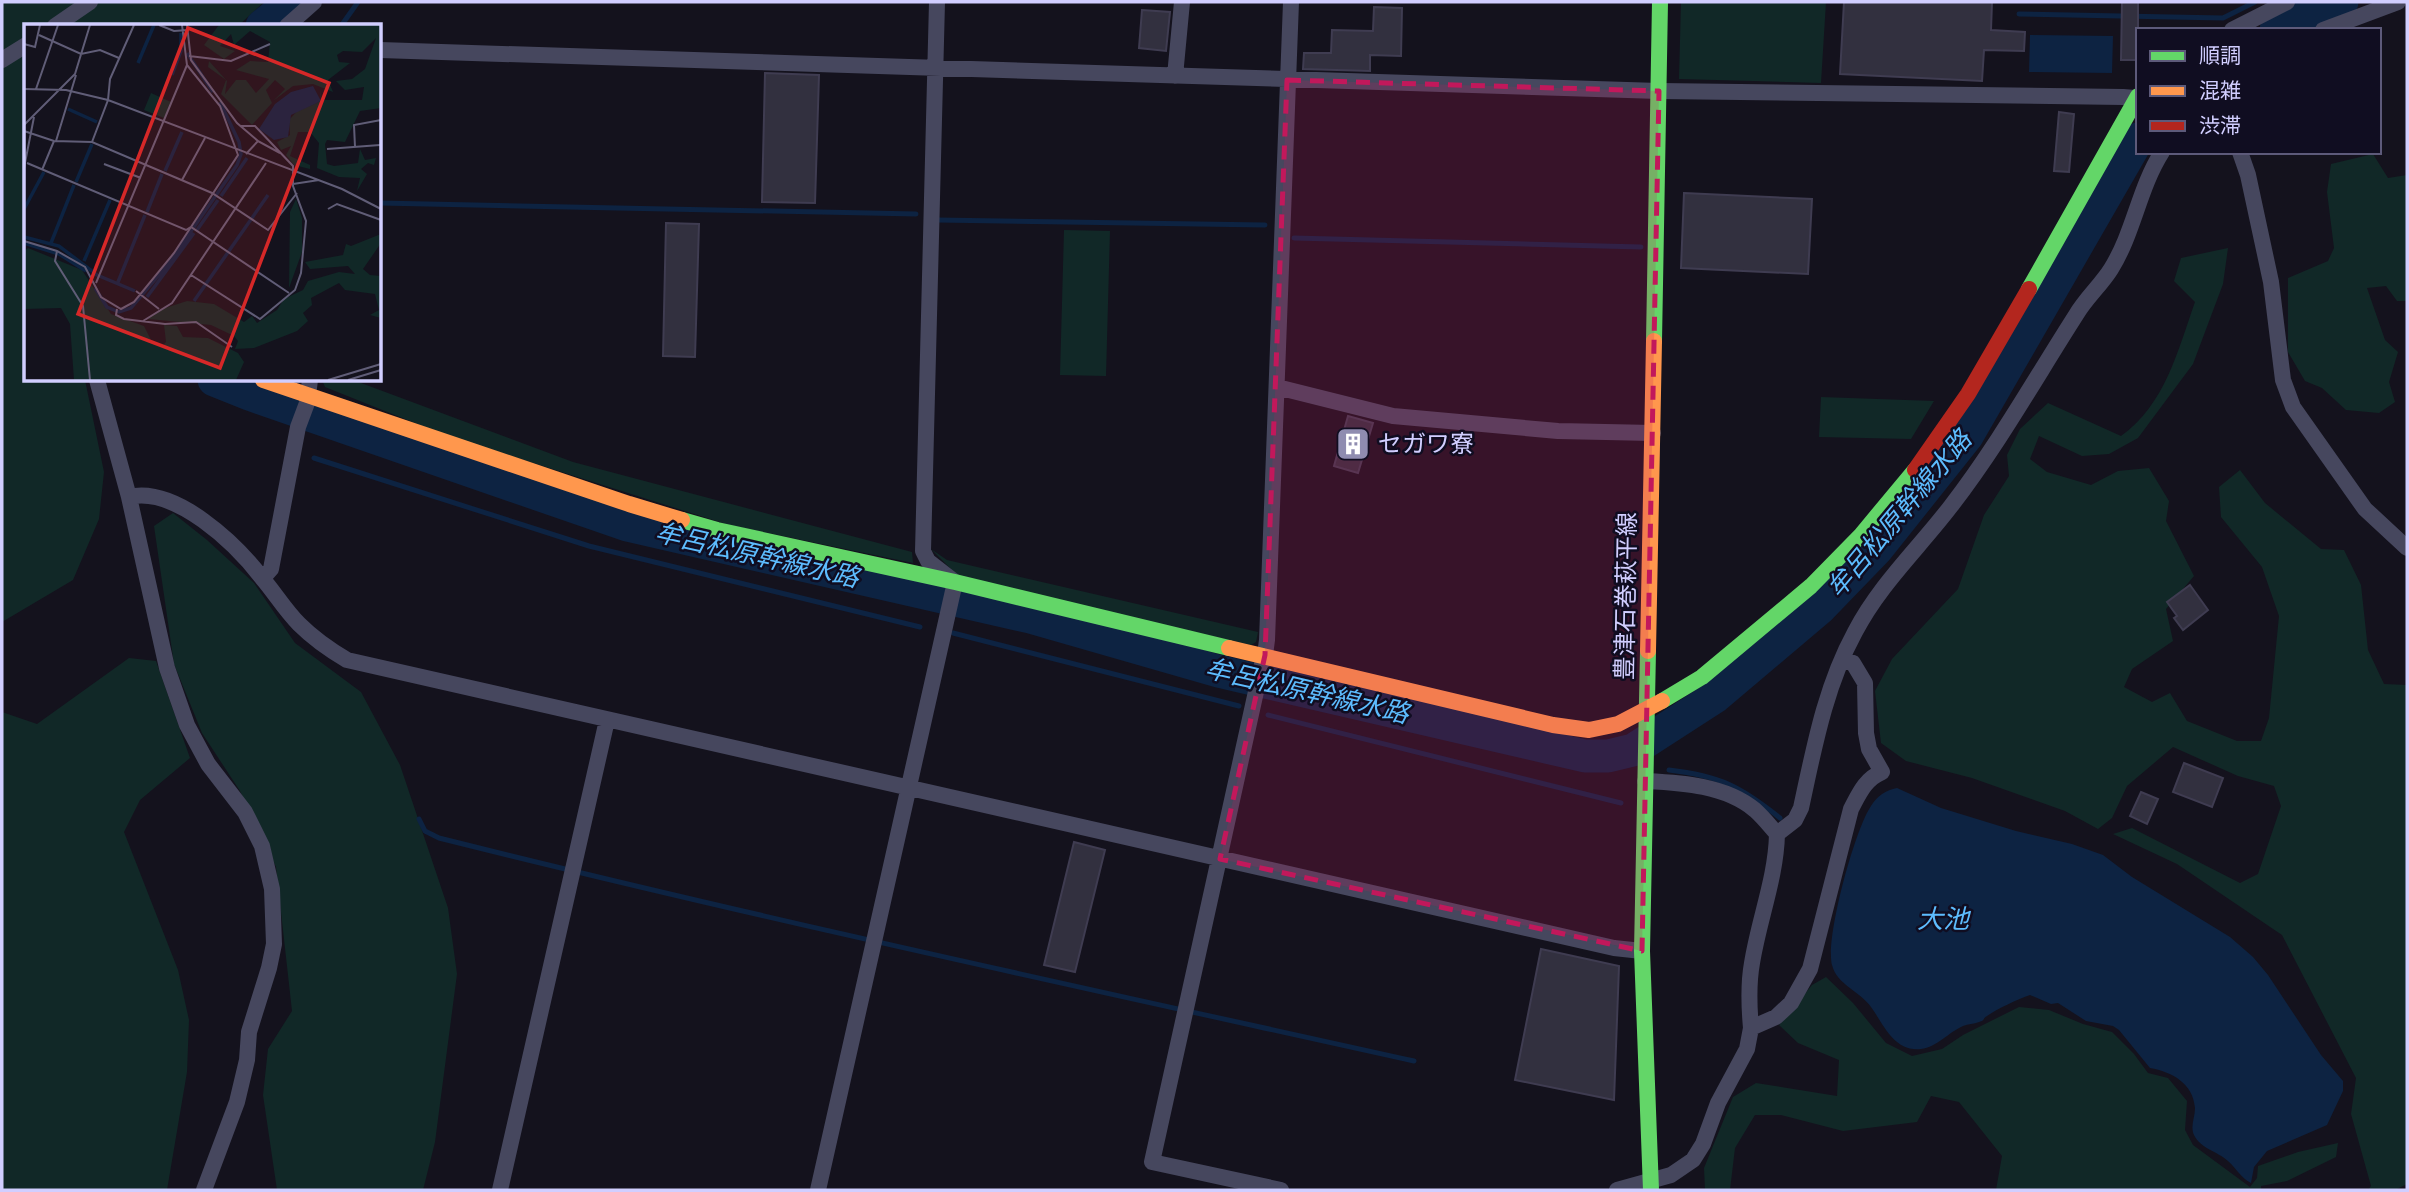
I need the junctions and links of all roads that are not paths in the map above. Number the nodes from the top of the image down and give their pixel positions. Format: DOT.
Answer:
graph roads {
  1 [pos="90,2"];
  2 [pos="314,2"];
  3 [pos="937,2"];
  4 [pos="1182,2"];
  5 [pos="1291,2"];
  6 [pos="1660,2"];
  7 [pos="2287,2"];
  8 [pos="2396,2"];
  9 [pos="58,24"];
  10 [pos="289,24"];
  11 [pos="2236,28"];
  12 [pos="2328,28"];
  13 [pos="24,45"];
  14 [pos="382,50"];
  15 [pos="2,60"];
  16 [pos="934,67"];
  17 [pos="1175,76"];
  18 [pos="1287,80"];
  19 [pos="1659,91"];
  20 [pos="2136,97"];
  21 [pos="2136,99"];
  22 [pos="2161,154"];
  23 [pos="2241,154"];
  24 [pos="98,382"];
  25 [pos="271,382"];
  26 [pos="1277,387"];
  27 [pos="309,392"];
  28 [pos="1653,433"];
  29 [pos="130,497"];
  30 [pos="2407,548"];
  31 [pos="263,578"];
  32 [pos="954,585"];
  33 [pos="1264,658"];
  34 [pos="1843,660"];
  35 [pos="1646,716"];
  36 [pos="607,720"];
  37 [pos="1645,777"];
  38 [pos="910,790"];
  39 [pos="1777,834"];
  40 [pos="1220,859"];
  41 [pos="1642,951"];
  42 [pos="1751,1028"];
  43 [pos="1651,1185"];
  44 [pos="204,1190"];
  45 [pos="500,1190"];
  46 [pos="818,1190"];
  47 [pos="1281,1190"];
  48 [pos="1617,1190"];
  1 -- 9 [label="street"];
  2 -- 10 [label="street"];
  3 -- 16 [label="street"];
  4 -- 17 [label="street"];
  5 -- 18 [label="street"];
  6 -- 19 [label="street, 豊津石巻萩平線"];
  7 -- 11 [label="street"];
  8 -- 12 [label="street"];
  13 -- 15 [label="street"];
  14 -- 16 [label="street"];
  16 -- 17 [label="street"];
  16 -- 32 [label="street"];
  17 -- 18 [label="street"];
  18 -- 19 [label="street"];
  18 -- 26 [label="street"];
  19 -- 20 [label="street"];
  19 -- 28 [label="street, 豊津石巻萩平線"];
  21 -- 35 [label="street"];
  22 -- 34 [label="street"];
  23 -- 30 [label="street"];
  24 -- 29 [label="street"];
  25 -- 27 [label="street"];
  26 -- 28 [label="street"];
  26 -- 33 [label="street"];
  27 -- 31 [label="street"];
  27 -- 32 [label="street"];
  28 -- 35 [label="street, 豊津石巻萩平線"];
  29 -- 31 [label="street"];
  29 -- 44 [label="street"];
  31 -- 36 [label="street"];
  32 -- 33 [label="street"];
  32 -- 38 [label="street"];
  33 -- 35 [label="street"];
  33 -- 40 [label="street"];
  34 -- 39 [label="street"];
  34 -- 42 [label="street"];
  35 -- 37 [label="street, 豊津石巻萩平線"];
  36 -- 38 [label="street"];
  36 -- 45 [label="street"];
  37 -- 39 [label="street"];
  37 -- 41 [label="street, 豊津石巻萩平線"];
  38 -- 40 [label="street"];
  38 -- 46 [label="street"];
  39 -- 42 [label="street"];
  40 -- 41 [label="street"];
  40 -- 47 [label="street"];
  41 -- 43 [label="street, 豊津石巻萩平線"];
  42 -- 43 [label="street"];
  43 -- 48 [label="street"];
}
